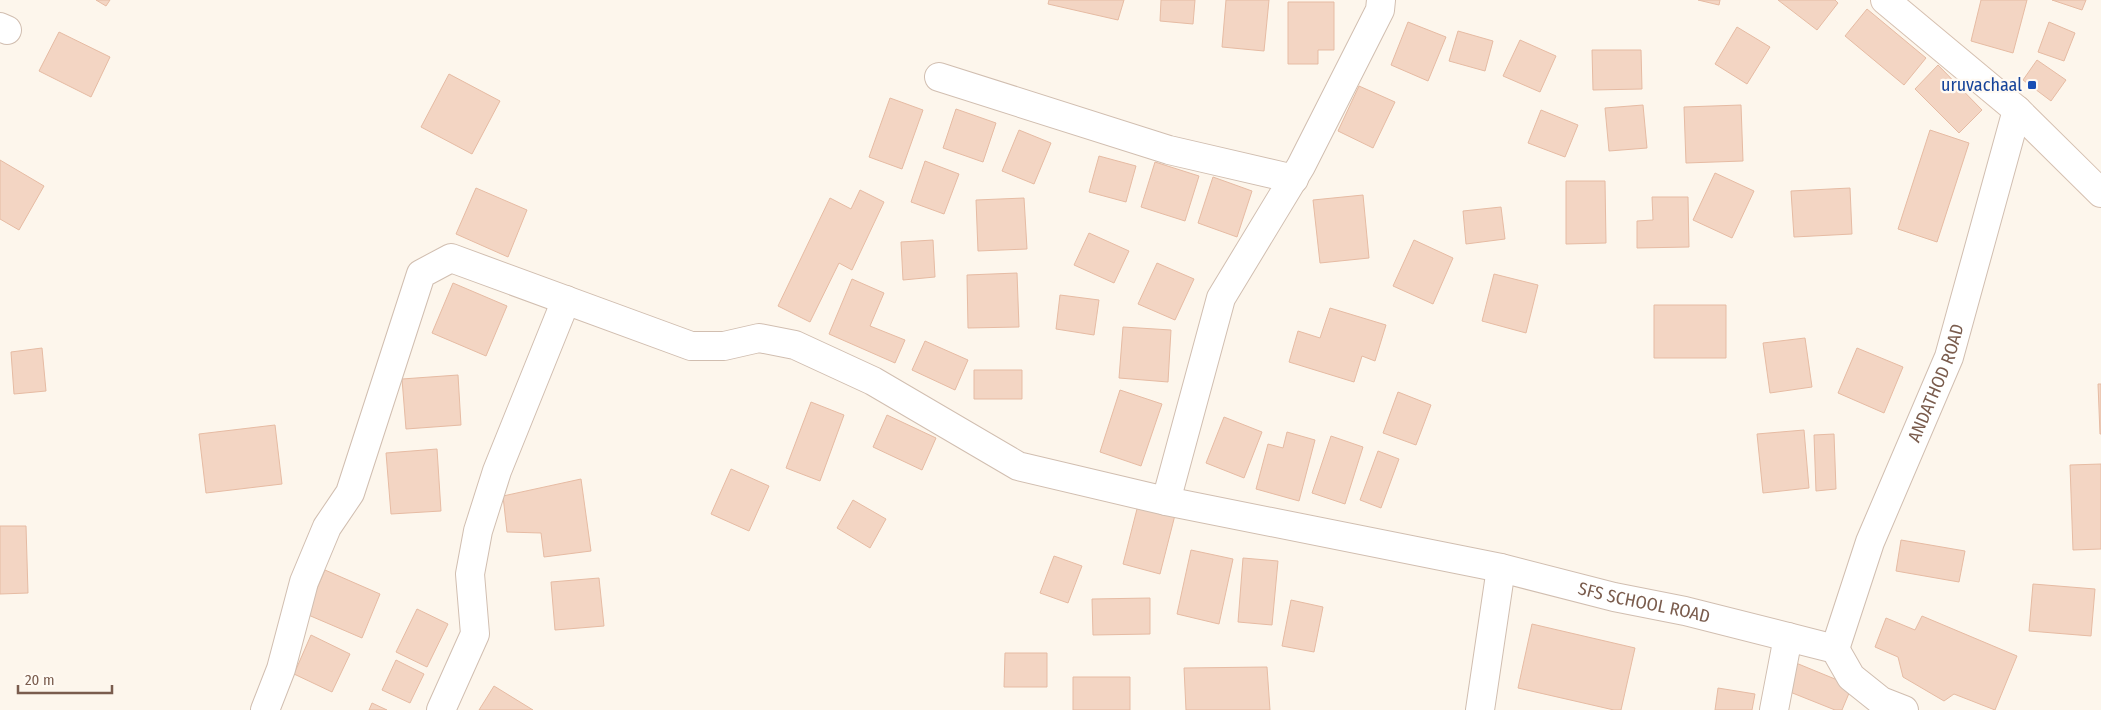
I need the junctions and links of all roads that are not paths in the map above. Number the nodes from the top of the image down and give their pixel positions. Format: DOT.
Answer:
graph roads {
  1 [pos="1381,0"];
  2 [pos="1884,0"];
  3 [pos="939,77"];
  4 [pos="2017,110"];
  5 [pos="1294,179"];
  6 [pos="2101,193"];
  7 [pos="566,300"];
  8 [pos="1166,500"];
  9 [pos="1502,568"];
  10 [pos="1788,637"];
  11 [pos="1835,649"];
  12 [pos="265,710"];
  13 [pos="442,710"];
  14 [pos="1480,710"];
  15 [pos="1774,710"];
  16 [pos="1904,710"];
  1 -- 5 [label="street"];
  2 -- 4 [label="street"];
  3 -- 5 [label="street"];
  4 -- 6 [label="street"];
  4 -- 11 [label="street, ANDATHOD ROAD"];
  5 -- 8 [label="street"];
  7 -- 8 [label="street, SFS SCHOOL ROAD"];
  7 -- 12 [label="street, SFS SCHOOL ROAD"];
  7 -- 13 [label="street"];
  8 -- 9 [label="street, SFS SCHOOL ROAD"];
  9 -- 10 [label="street, SFS SCHOOL ROAD"];
  9 -- 14 [label="street"];
  10 -- 11 [label="street, SFS SCHOOL ROAD"];
  10 -- 15 [label="street"];
  11 -- 16 [label="street"];
}
